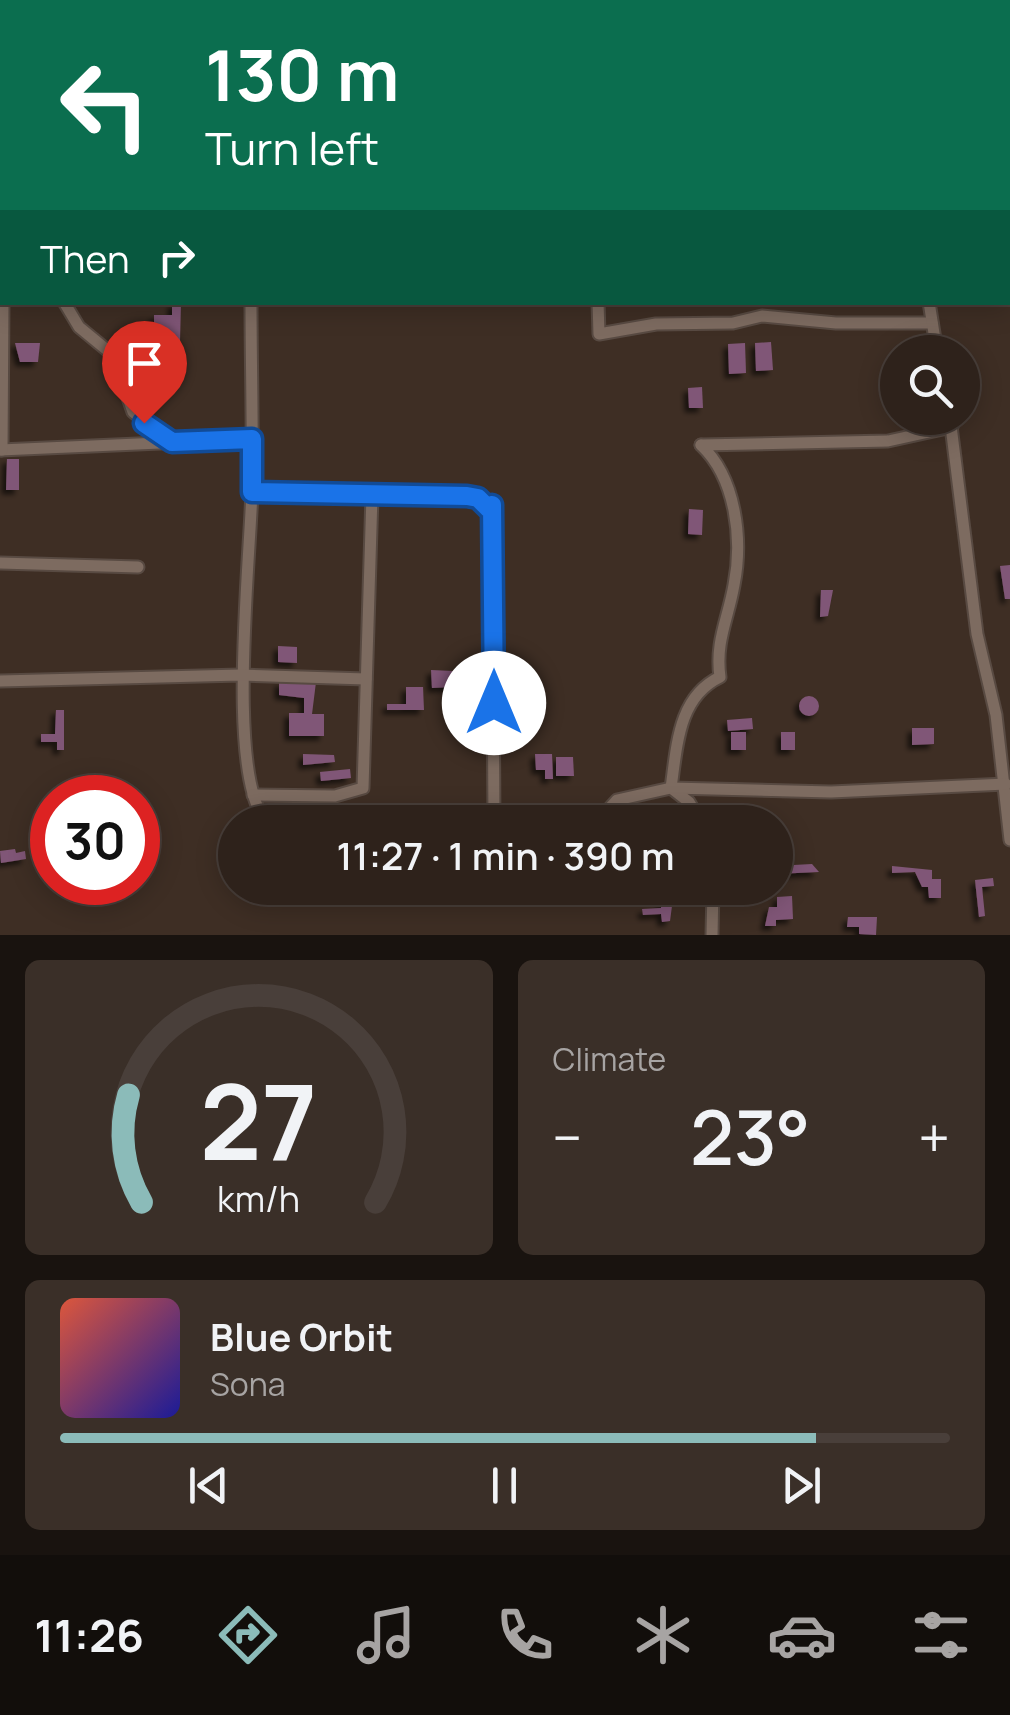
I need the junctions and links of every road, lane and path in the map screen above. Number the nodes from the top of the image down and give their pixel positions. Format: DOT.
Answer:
graph roads {
  1 [pos="3,305"];
  2 [pos="66,305"];
  3 [pos="251,305"];
  4 [pos="598,305"];
  5 [pos="929,305"];
  6 [pos="932,322"];
  7 [pos="934,335"];
  8 [pos="908,435"];
  9 [pos="952,435"];
  10 [pos="252,439"];
  11 [pos="172,442"];
  12 [pos="1,450"];
  13 [pos="252,492"];
  14 [pos="372,495"];
  15 [pos="0,563"];
  16 [pos="138,567"];
  17 [pos="241,675"];
  18 [pos="366,679"];
  19 [pos="0,680"];
  20 [pos="1006,784"];
  21 [pos="671,788"];
  22 [pos="253,795"];
  23 [pos="258,805"];
  24 [pos="494,805"];
  25 [pos="612,805"];
  26 [pos="691,805"];
  27 [pos="1010,840"];
  28 [pos="713,905"];
  29 [pos="712,935"];
  1 -- 12 [label="street"];
  2 -- 11 [label="street"];
  3 -- 10 [label="street"];
  4 -- 6 [label="street"];
  5 -- 6 [label="street"];
  6 -- 7 [label="street"];
  8 -- 21 [label="street"];
  9 -- 20 [label="street"];
  10 -- 11 [label="street"];
  10 -- 13 [label="street"];
  11 -- 12 [label="street"];
  13 -- 14 [label="street"];
  13 -- 17 [label="street"];
  14 -- 18 [label="street"];
  14 -- 24 [label="street"];
  15 -- 16 [label="street"];
  17 -- 18 [label="street"];
  17 -- 19 [label="street"];
  17 -- 22 [label="street"];
  18 -- 22 [label="street"];
  20 -- 21 [label="street"];
  20 -- 27 [label="street"];
  21 -- 25 [label="street"];
  21 -- 26 [label="street"];
  22 -- 23 [label="street"];
  28 -- 29 [label="street"];
}
